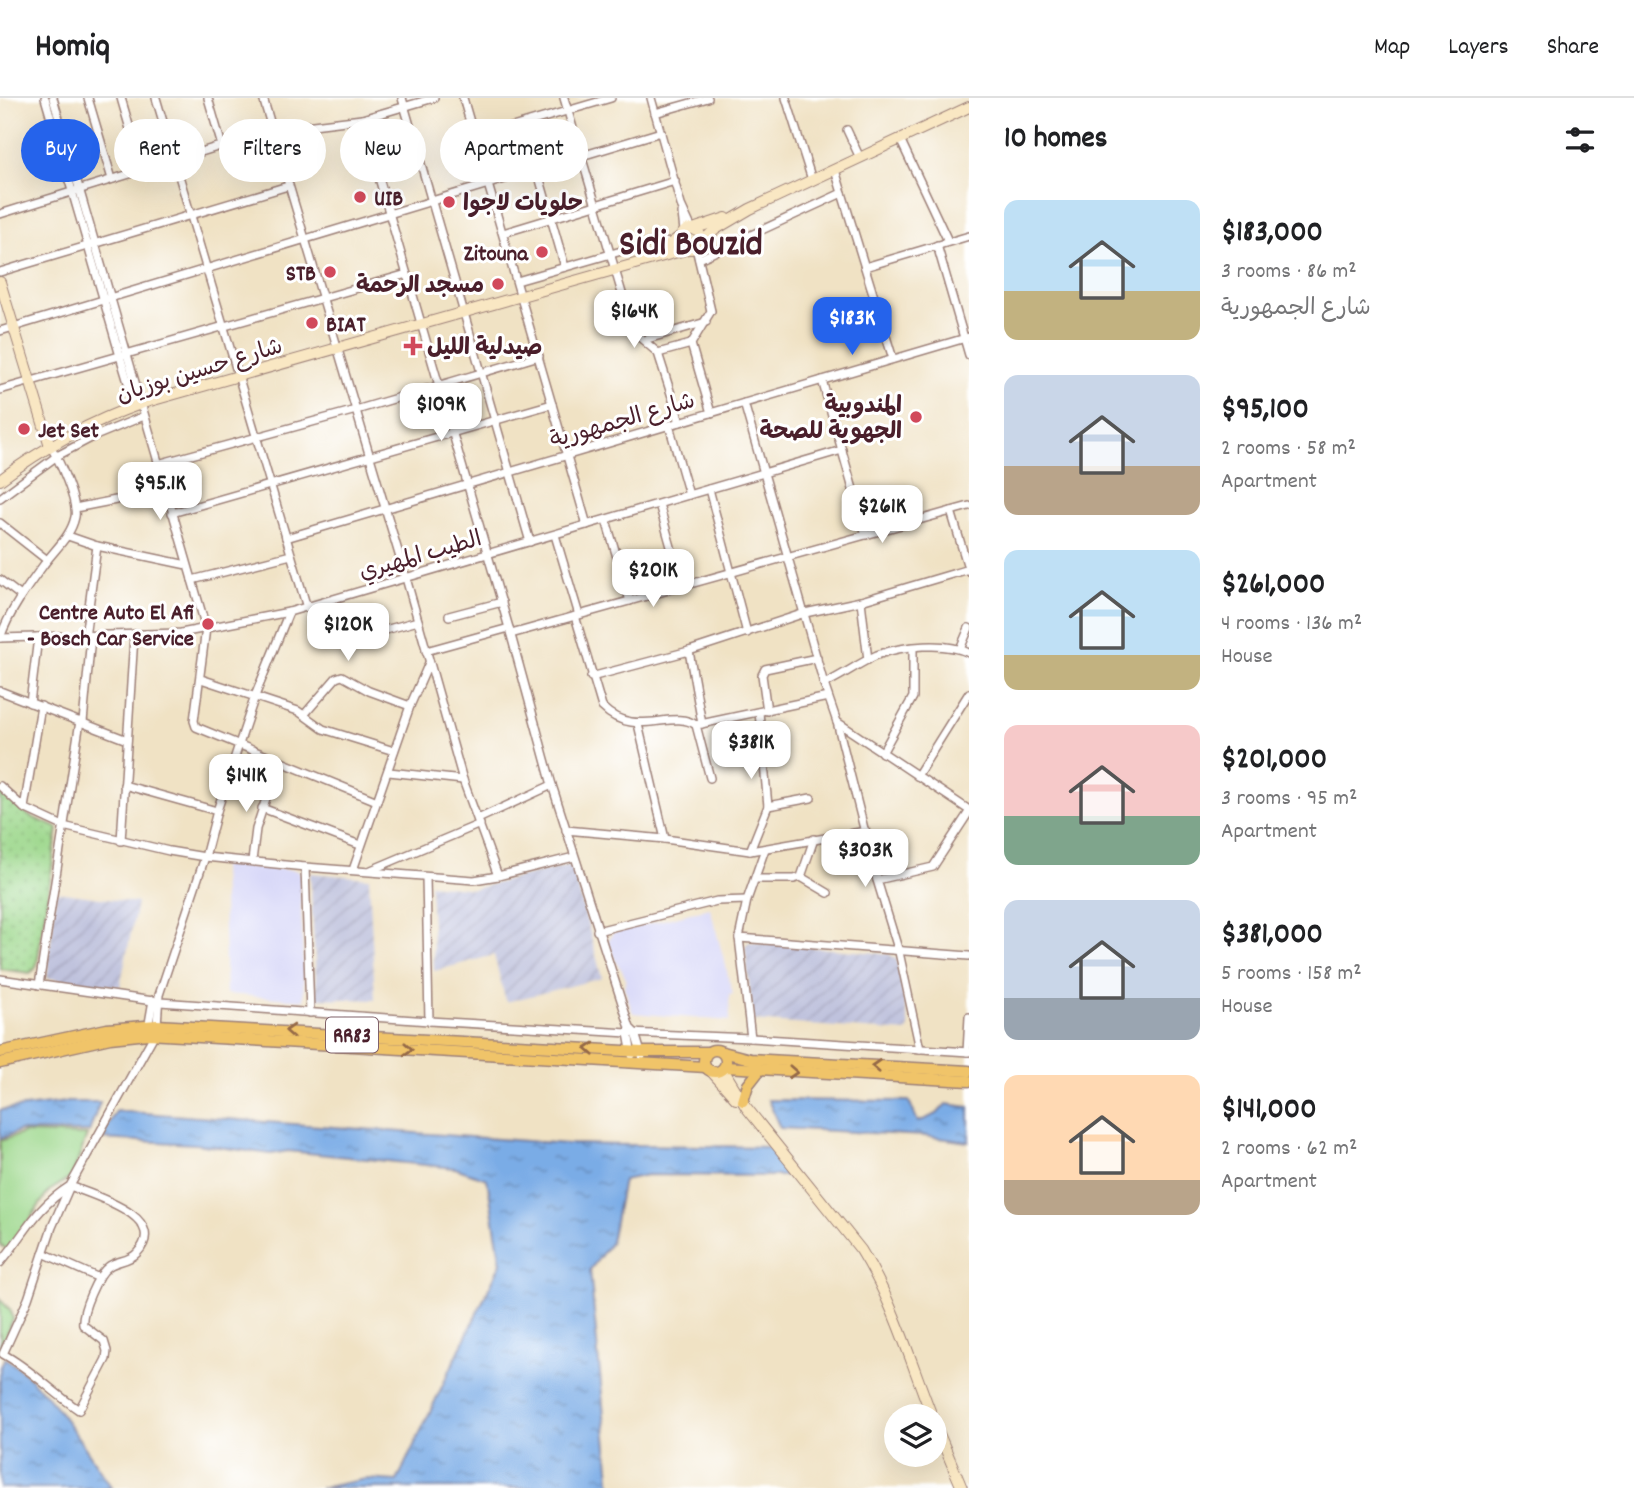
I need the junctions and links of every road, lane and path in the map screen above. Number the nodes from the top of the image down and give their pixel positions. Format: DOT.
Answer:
graph roads {
  1 [pos="45,98"];
  2 [pos="53,98"];
  3 [pos="88,98"];
  4 [pos="121,98"];
  5 [pos="156,98"];
  6 [pos="208,98"];
  7 [pos="263,98"];
  8 [pos="402,98"];
  9 [pos="434,98"];
  10 [pos="463,98"];
  11 [pos="564,98"];
  12 [pos="611,98"];
  13 [pos="651,98"];
  14 [pos="708,98"];
  15 [pos="786,98"];
  16 [pos="692,100"];
  17 [pos="404,107"];
  18 [pos="969,107"];
  19 [pos="568,111"];
  20 [pos="655,113"];
  21 [pos="127,119"];
  22 [pos="162,119"];
  23 [pos="269,119"];
  24 [pos="362,119"];
  25 [pos="469,119"];
  26 [pos="541,119"];
  27 [pos="570,119"];
  28 [pos="847,130"];
  29 [pos="661,132"];
  30 [pos="219,136"];
  31 [pos="900,139"];
  32 [pos="588,154"];
  33 [pos="860,158"];
  34 [pos="835,170"];
  35 [pos="112,179"];
  36 [pos="588,179"];
  37 [pos="812,180"];
  38 [pos="675,181"];
  39 [pos="181,182"];
  40 [pos="287,182"];
  41 [pos="380,182"];
  42 [pos="495,182"];
  43 [pos="541,182"];
  44 [pos="489,184"];
  45 [pos="288,186"];
  46 [pos="76,190"];
  47 [pos="842,193"];
  48 [pos="432,201"];
  49 [pos="596,205"];
  50 [pos="750,209"];
  51 [pos="0,214"];
  52 [pos="389,214"];
  53 [pos="191,215"];
  54 [pos="551,218"];
  55 [pos="687,231"];
  56 [pos="503,233"];
  57 [pos="969,236"];
  58 [pos="305,240"];
  59 [pos="948,241"];
  60 [pos="671,243"];
  61 [pos="91,244"];
  62 [pos="937,245"];
  63 [pos="695,246"];
  64 [pos="610,254"];
  65 [pos="699,259"];
  66 [pos="647,261"];
  67 [pos="565,267"];
  68 [pos="865,267"];
  69 [pos="207,269"];
  70 [pos="614,269"];
  71 [pos="0,272"];
  72 [pos="407,274"];
  73 [pos="517,281"];
  74 [pos="0,282"];
  75 [pos="521,296"];
  76 [pos="108,298"];
  77 [pos="323,298"];
  78 [pos="464,311"];
  79 [pos="706,322"];
  80 [pos="421,323"];
  81 [pos="13,326"];
  82 [pos="224,326"];
  83 [pos="0,331"];
  84 [pos="967,338"];
  85 [pos="644,340"];
  86 [pos="691,344"];
  87 [pos="338,347"];
  88 [pos="658,353"];
  89 [pos="123,355"];
  90 [pos="969,355"];
  91 [pos="539,356"];
  92 [pos="893,359"];
  93 [pos="482,373"];
  94 [pos="239,375"];
  95 [pos="822,380"];
  96 [pos="30,382"];
  97 [pos="439,385"];
  98 [pos="0,390"];
  99 [pos="744,403"];
  100 [pos="552,404"];
  101 [pos="141,408"];
  102 [pos="356,410"];
  103 [pos="710,413"];
  104 [pos="495,421"];
  105 [pos="680,422"];
  106 [pos="669,425"];
  107 [pos="453,433"];
  108 [pos="257,437"];
  109 [pos="50,446"];
  110 [pos="842,450"];
  111 [pos="567,455"];
  112 [pos="57,456"];
  113 [pos="369,457"];
  114 [pos="158,464"];
  115 [pos="510,472"];
  116 [pos="764,473"];
  117 [pos="0,480"];
  118 [pos="468,485"];
  119 [pos="271,486"];
  120 [pos="709,489"];
  121 [pos="689,495"];
  122 [pos="0,498"];
  123 [pos="116,500"];
  124 [pos="659,504"];
  125 [pos="969,506"];
  126 [pos="75,508"];
  127 [pos="385,510"];
  128 [pos="951,511"];
  129 [pos="172,513"];
  130 [pos="606,520"];
  131 [pos="0,523"];
  132 [pos="587,525"];
  133 [pos="555,535"];
  134 [pos="866,535"];
  135 [pos="68,536"];
  136 [pos="286,538"];
  137 [pos="530,542"];
  138 [pos="97,546"];
  139 [pos="488,554"];
  140 [pos="291,555"];
  141 [pos="788,557"];
  142 [pos="47,560"];
  143 [pos="187,565"];
  144 [pos="969,570"];
  145 [pos="732,572"];
  146 [pos="406,578"];
  147 [pos="0,580"];
  148 [pos="192,580"];
  149 [pos="682,586"];
  150 [pos="21,596"];
  151 [pos="630,601"];
  152 [pos="862,601"];
  153 [pos="502,602"];
  154 [pos="307,608"];
  155 [pos="289,612"];
  156 [pos="805,613"];
  157 [pos="577,616"];
  158 [pos="449,617"];
  159 [pos="418,621"];
  160 [pos="206,628"];
  161 [pos="969,628"];
  162 [pos="510,631"];
  163 [pos="747,633"];
  164 [pos="134,636"];
  165 [pos="38,637"];
  166 [pos="88,637"];
  167 [pos="0,638"];
  168 [pos="348,640"];
  169 [pos="913,648"];
  170 [pos="960,649"];
  171 [pos="426,651"];
  172 [pos="689,651"];
  173 [pos="969,653"];
  174 [pos="817,658"];
  175 [pos="868,660"];
  176 [pos="429,662"];
  177 [pos="591,677"];
  178 [pos="201,679"];
  179 [pos="824,684"];
  180 [pos="0,691"];
  181 [pos="969,693"];
  182 [pos="255,696"];
  183 [pos="828,698"];
  184 [pos="30,703"];
  185 [pos="41,706"];
  186 [pos="410,706"];
  187 [pos="763,711"];
  188 [pos="304,715"];
  189 [pos="81,722"];
  190 [pos="837,722"];
  191 [pos="638,724"];
  192 [pos="699,724"];
  193 [pos="127,740"];
  194 [pos="240,743"];
  195 [pos="394,751"];
  196 [pos="882,753"];
  197 [pos="388,772"];
  198 [pos="274,774"];
  199 [pos="917,776"];
  200 [pos="710,778"];
  201 [pos="463,779"];
  202 [pos="124,785"];
  203 [pos="552,785"];
  204 [pos="0,786"];
  205 [pos="811,798"];
  206 [pos="377,801"];
  207 [pos="768,806"];
  208 [pos="24,808"];
  209 [pos="262,808"];
  210 [pos="217,811"];
  211 [pos="969,811"];
  212 [pos="479,822"];
  213 [pos="63,826"];
  214 [pos="566,830"];
  215 [pos="866,831"];
  216 [pos="665,839"];
  217 [pos="814,839"];
  218 [pos="121,841"];
  219 [pos="360,845"];
  220 [pos="765,849"];
  221 [pos="750,851"];
  222 [pos="205,858"];
  223 [pos="574,858"];
  224 [pos="252,862"];
  225 [pos="305,867"];
  226 [pos="353,870"];
  227 [pos="368,872"];
  228 [pos="426,877"];
  229 [pos="498,877"];
  230 [pos="801,877"];
  231 [pos="755,879"];
  232 [pos="877,880"];
  233 [pos="828,893"];
  234 [pos="747,900"];
  235 [pos="597,931"];
  236 [pos="739,938"];
  237 [pos="900,952"];
  238 [pos="969,956"];
  239 [pos="0,979"];
  240 [pos="39,985"];
  241 [pos="157,999"];
  242 [pos="310,1013"];
  243 [pos="969,1017"];
  244 [pos="429,1021"];
  245 [pos="151,1032"];
  246 [pos="631,1032"];
  247 [pos="751,1038"];
  248 [pos="920,1049"];
  249 [pos="0,1052"];
  250 [pos="707,1052"];
  251 [pos="723,1052"];
  252 [pos="968,1052"];
  253 [pos="637,1057"];
  254 [pos="0,1063"];
  255 [pos="724,1068"];
  256 [pos="708,1069"];
  257 [pos="759,1070"];
  258 [pos="969,1071"];
  259 [pos="969,1081"];
  260 [pos="744,1104"];
  261 [pos="70,1186"];
  262 [pos="44,1253"];
  263 [pos="0,1263"];
  264 [pos="99,1278"];
  265 [pos="928,1404"];
  266 [pos="947,1453"];
  267 [pos="962,1488"];
  1 -- 46 [label="street"];
  2 -- 46 [label="street"];
  3 -- 35 [label="street"];
  4 -- 21 [label="street"];
  5 -- 22 [label="street"];
  6 -- 30 [label="street"];
  7 -- 23 [label="street"];
  8 -- 17 [label="street"];
  9 -- 17 [label="street"];
  10 -- 25 [label="street"];
  11 -- 19 [label="street"];
  12 -- 19 [label="street"];
  13 -- 20 [label="street"];
  14 -- 16 [label="street"];
  15 -- 37 [label="street"];
  16 -- 20 [label="street"];
  17 -- 24 [label="street"];
  17 -- 48 [label="street"];
  18 -- 31 [label="main road"];
  19 -- 26 [label="street"];
  19 -- 27 [label="street"];
  20 -- 29 [label="street"];
  28 -- 33 [label="street"];
  29 -- 32 [label="street"];
  29 -- 38 [label="street"];
  31 -- 33 [label="main road"];
  31 -- 59 [label="street"];
  33 -- 34 [label="main road"];
  34 -- 37 [label="main road"];
  34 -- 47 [label="street"];
  35 -- 46 [label="street"];
  36 -- 49 [label="street"];
  37 -- 50 [label="main road"];
  38 -- 49 [label="street"];
  38 -- 55 [label="street"];
  39 -- 53 [label="street"];
  40 -- 45 [label="street"];
  41 -- 52 [label="street"];
  42 -- 44 [label="street"];
  43 -- 54 [label="street"];
  44 -- 48 [label="street"];
  44 -- 56 [label="street"];
  45 -- 53 [label="street"];
  45 -- 58 [label="street"];
  46 -- 51 [label="street"];
  46 -- 61 [label="street"];
  47 -- 65 [label="street"];
  47 -- 68 [label="street"];
  48 -- 52 [label="street"];
  48 -- 78 [label="street"];
  49 -- 54 [label="street"];
  49 -- 64 [label="street"];
  50 -- 55 [label="main road, شارع حسين بوزيان"];
  50 -- 63 [label="main road"];
  52 -- 58 [label="street"];
  52 -- 72 [label="street"];
  53 -- 61 [label="street"];
  53 -- 69 [label="street"];
  54 -- 56 [label="street"];
  54 -- 67 [label="street"];
  55 -- 60 [label="main road, شارع حسين بوزيان"];
  55 -- 63 [label="main road"];
  55 -- 63 [label="main road"];
  56 -- 73 [label="street"];
  57 -- 59 [label="street"];
  58 -- 69 [label="street"];
  58 -- 77 [label="street"];
  59 -- 62 [label="street"];
  60 -- 64 [label="street"];
  60 -- 66 [label="main road, شارع حسين بوزيان"];
  61 -- 71 [label="street"];
  61 -- 76 [label="street"];
  62 -- 68 [label="street"];
  62 -- 84 [label="street"];
  63 -- 65 [label="street"];
  63 -- 66 [label="main road, شارع حسين بوزيان"];
  64 -- 67 [label="street"];
  64 -- 70 [label="street"];
  65 -- 79 [label="street"];
  66 -- 70 [label="main road, شارع حسين بوزيان"];
  67 -- 73 [label="street"];
  68 -- 92 [label="street"];
  69 -- 76 [label="street"];
  69 -- 82 [label="street"];
  70 -- 75 [label="main road, شارع حسين بوزيان"];
  70 -- 85 [label="street"];
  72 -- 77 [label="street"];
  72 -- 80 [label="street"];
  73 -- 75 [label="street"];
  74 -- 81 [label="main road"];
  75 -- 78 [label="main road, شارع حسين بوزيان"];
  75 -- 91 [label="street"];
  76 -- 81 [label="street"];
  76 -- 89 [label="street"];
  77 -- 82 [label="street"];
  77 -- 87 [label="street"];
  78 -- 80 [label="main road, شارع حسين بوزيان"];
  78 -- 93 [label="street"];
  79 -- 85 [label="street"];
  79 -- 86 [label="street"];
  80 -- 87 [label="main road, شارع حسين بوزيان"];
  80 -- 97 [label="street"];
  81 -- 83 [label="street"];
  81 -- 96 [label="main road"];
  82 -- 89 [label="street"];
  82 -- 94 [label="street"];
  84 -- 90 [label="street"];
  84 -- 92 [label="street, شارع الجمهورية"];
  85 -- 88 [label="street"];
  86 -- 88 [label="street"];
  86 -- 103 [label="street"];
  87 -- 94 [label="main road, شارع حسين بوزيان"];
  87 -- 102 [label="street"];
  88 -- 105 [label="street"];
  89 -- 96 [label="street"];
  89 -- 101 [label="street"];
  91 -- 93 [label="street"];
  91 -- 100 [label="street"];
  92 -- 95 [label="street, شارع الجمهورية"];
  93 -- 97 [label="street"];
  93 -- 104 [label="street"];
  94 -- 101 [label="main road, شارع حسين بوزيان"];
  94 -- 108 [label="street"];
  95 -- 99 [label="street, شارع الجمهورية"];
  95 -- 110 [label="street"];
  96 -- 98 [label="street"];
  96 -- 109 [label="main road"];
  97 -- 102 [label="street"];
  97 -- 107 [label="street"];
  99 -- 103 [label="street, شارع الجمهورية"];
  99 -- 116 [label="street"];
  100 -- 104 [label="street"];
  100 -- 111 [label="street"];
  101 -- 109 [label="main road, شارع حسين بوزيان"];
  101 -- 112 [label="street"];
  101 -- 114 [label="street"];
  102 -- 108 [label="street"];
  102 -- 113 [label="street"];
  103 -- 105 [label="street, شارع الجمهورية"];
  104 -- 107 [label="street"];
  104 -- 115 [label="street"];
  105 -- 106 [label="street, شارع الجمهورية"];
  106 -- 111 [label="street, شارع الجمهورية"];
  106 -- 121 [label="street"];
  107 -- 113 [label="street"];
  107 -- 118 [label="street"];
  108 -- 114 [label="street"];
  108 -- 119 [label="street"];
  109 -- 112 [label="street"];
  109 -- 117 [label="main road, شارع حسين بوزيان"];
  110 -- 116 [label="street, الطيب المهيري"];
  110 -- 134 [label="street"];
  111 -- 115 [label="street, شارع الجمهورية"];
  111 -- 132 [label="street"];
  112 -- 122 [label="street"];
  112 -- 126 [label="street"];
  113 -- 119 [label="street"];
  113 -- 127 [label="street"];
  114 -- 129 [label="street"];
  115 -- 118 [label="street, شارع الجمهورية"];
  115 -- 137 [label="street"];
  116 -- 120 [label="street, الطيب المهيري"];
  116 -- 141 [label="street"];
  118 -- 127 [label="street, شارع الجمهورية"];
  118 -- 139 [label="street"];
  119 -- 129 [label="street"];
  119 -- 136 [label="street"];
  120 -- 121 [label="street, الطيب المهيري"];
  120 -- 145 [label="street"];
  121 -- 124 [label="street, الطيب المهيري"];
  123 -- 126 [label="street"];
  124 -- 130 [label="street, الطيب المهيري"];
  124 -- 149 [label="street"];
  125 -- 128 [label="street"];
  126 -- 135 [label="street"];
  127 -- 136 [label="street, شارع الجمهورية"];
  127 -- 146 [label="street"];
  128 -- 134 [label="street"];
  128 -- 144 [label="street"];
  129 -- 143 [label="street"];
  130 -- 132 [label="street, الطيب المهيري"];
  130 -- 151 [label="street"];
  131 -- 142 [label="street"];
  132 -- 133 [label="street, الطيب المهيري"];
  133 -- 137 [label="street, الطيب المهيري"];
  133 -- 157 [label="street"];
  134 -- 141 [label="street"];
  135 -- 138 [label="street"];
  135 -- 142 [label="street"];
  136 -- 140 [label="street"];
  137 -- 139 [label="street, الطيب المهيري"];
  138 -- 143 [label="street"];
  138 -- 166 [label="street"];
  139 -- 146 [label="street, الطيب المهيري"];
  139 -- 153 [label="street"];
  140 -- 148 [label="street"];
  140 -- 154 [label="street"];
  141 -- 145 [label="street"];
  141 -- 156 [label="street"];
  142 -- 150 [label="street"];
  143 -- 148 [label="street"];
  144 -- 152 [label="street"];
  145 -- 149 [label="street"];
  145 -- 163 [label="street"];
  146 -- 154 [label="street, الطيب المهيري"];
  146 -- 159 [label="street"];
  147 -- 150 [label="street"];
  148 -- 160 [label="street"];
  149 -- 151 [label="street"];
  150 -- 167 [label="street"];
  151 -- 157 [label="street"];
  152 -- 156 [label="street"];
  152 -- 175 [label="street"];
  153 -- 158 [label="street"];
  153 -- 162 [label="street"];
  154 -- 155 [label="street, الطيب المهيري"];
  155 -- 160 [label="street, الطيب المهيري"];
  155 -- 182 [label="street"];
  156 -- 163 [label="street"];
  156 -- 174 [label="street"];
  157 -- 162 [label="street"];
  157 -- 177 [label="street"];
  159 -- 168 [label="street"];
  159 -- 171 [label="street"];
  160 -- 164 [label="street, الطيب المهيري"];
  160 -- 178 [label="street"];
  161 -- 170 [label="street"];
  162 -- 171 [label="street"];
  162 -- 203 [label="street"];
  163 -- 172 [label="street"];
  164 -- 166 [label="street, الطيب المهيري"];
  164 -- 193 [label="street"];
  165 -- 166 [label="street, الطيب المهيري"];
  165 -- 167 [label="street, الطيب المهيري"];
  165 -- 184 [label="street"];
  166 -- 189 [label="street"];
  169 -- 170 [label="street"];
  169 -- 175 [label="street"];
  169 -- 196 [label="street"];
  170 -- 173 [label="street"];
  171 -- 176 [label="street"];
  172 -- 177 [label="street"];
  172 -- 192 [label="street"];
  174 -- 179 [label="street"];
  174 -- 187 [label="street"];
  175 -- 179 [label="street"];
  176 -- 186 [label="street"];
  176 -- 201 [label="street"];
  177 -- 191 [label="street"];
  178 -- 182 [label="street"];
  178 -- 194 [label="street"];
  179 -- 183 [label="street"];
  180 -- 184 [label="street"];
  181 -- 199 [label="street"];
  182 -- 188 [label="street"];
  182 -- 194 [label="street"];
  183 -- 187 [label="street"];
  183 -- 190 [label="street"];
  184 -- 185 [label="street"];
  185 -- 189 [label="street"];
  185 -- 208 [label="street"];
  186 -- 188 [label="street"];
  186 -- 195 [label="street"];
  187 -- 192 [label="street"];
  187 -- 207 [label="street"];
  188 -- 195 [label="street"];
  189 -- 193 [label="street"];
  189 -- 213 [label="street"];
  190 -- 196 [label="street"];
  190 -- 215 [label="street"];
  191 -- 192 [label="street"];
  191 -- 216 [label="street"];
  192 -- 200 [label="street"];
  193 -- 202 [label="street"];
  194 -- 206 [label="street"];
  194 -- 210 [label="street"];
  195 -- 197 [label="street"];
  196 -- 199 [label="street"];
  197 -- 201 [label="street"];
  197 -- 206 [label="street"];
  198 -- 209 [label="street"];
  199 -- 211 [label="street"];
  201 -- 212 [label="street"];
  202 -- 210 [label="street"];
  202 -- 218 [label="street"];
  203 -- 212 [label="street"];
  203 -- 214 [label="street"];
  204 -- 208 [label="street"];
  205 -- 207 [label="street"];
  206 -- 219 [label="street"];
  207 -- 221 [label="street"];
  208 -- 213 [label="street"];
  209 -- 219 [label="street"];
  209 -- 224 [label="street"];
  210 -- 222 [label="street"];
  211 -- 232 [label="street"];
  212 -- 227 [label="street"];
  212 -- 229 [label="street"];
  213 -- 218 [label="street"];
  213 -- 240 [label="street"];
  214 -- 216 [label="street"];
  214 -- 223 [label="street"];
  215 -- 217 [label="street"];
  215 -- 232 [label="street"];
  216 -- 221 [label="street"];
  217 -- 220 [label="street"];
  217 -- 230 [label="street"];
  218 -- 222 [label="street"];
  219 -- 226 [label="street"];
  220 -- 221 [label="street"];
  220 -- 231 [label="street"];
  222 -- 224 [label="street"];
  222 -- 241 [label="street"];
  223 -- 229 [label="street"];
  223 -- 235 [label="street"];
  224 -- 225 [label="street"];
  225 -- 226 [label="street"];
  225 -- 242 [label="street"];
  226 -- 227 [label="street"];
  227 -- 228 [label="street"];
  228 -- 229 [label="street"];
  228 -- 244 [label="street"];
  230 -- 231 [label="street"];
  230 -- 233 [label="street"];
  231 -- 234 [label="street"];
  232 -- 237 [label="street"];
  234 -- 235 [label="street"];
  234 -- 236 [label="street"];
  235 -- 246 [label="street"];
  236 -- 237 [label="street"];
  236 -- 247 [label="street"];
  237 -- 238 [label="street"];
  237 -- 248 [label="street"];
  239 -- 240 [label="street"];
  240 -- 241 [label="street"];
  241 -- 242 [label="street"];
  241 -- 245 [label="street"];
  242 -- 244 [label="street"];
  243 -- 252 [label="street"];
  244 -- 246 [label="street"];
  245 -- 249 [label="main road, RR83"];
  245 -- 253 [label="main road, RR83"];
  245 -- 254 [label="main road, RR83"];
  245 -- 261 [label="street"];
  246 -- 247 [label="street"];
  246 -- 253 [label="street"];
  247 -- 248 [label="street"];
  248 -- 252 [label="street"];
  250 -- 251 [label="main road, RR83"];
  250 -- 253 [label="main road, RR83"];
  250 -- 256 [label="main road"];
  251 -- 255 [label="main road"];
  258 -- 251 [label="main road, RR83, one-way"];
  253 -- 256 [label="main road, RR83"];
  255 -- 256 [label="main road, RR83"];
  255 -- 257 [label="main road, RR83"];
  255 -- 260 [label="main road"];
  256 -- 260 [label="main road"];
  257 -- 259 [label="main road, RR83, one-way"];
  257 -- 260 [label="main road"];
  260 -- 265 [label="main road"];
  261 -- 262 [label="street"];
  261 -- 263 [label="street"];
  261 -- 264 [label="street"];
  262 -- 264 [label="street"];
  262 -- 264 [label="street"];
  266 -- 267 [label="main road"];
}
